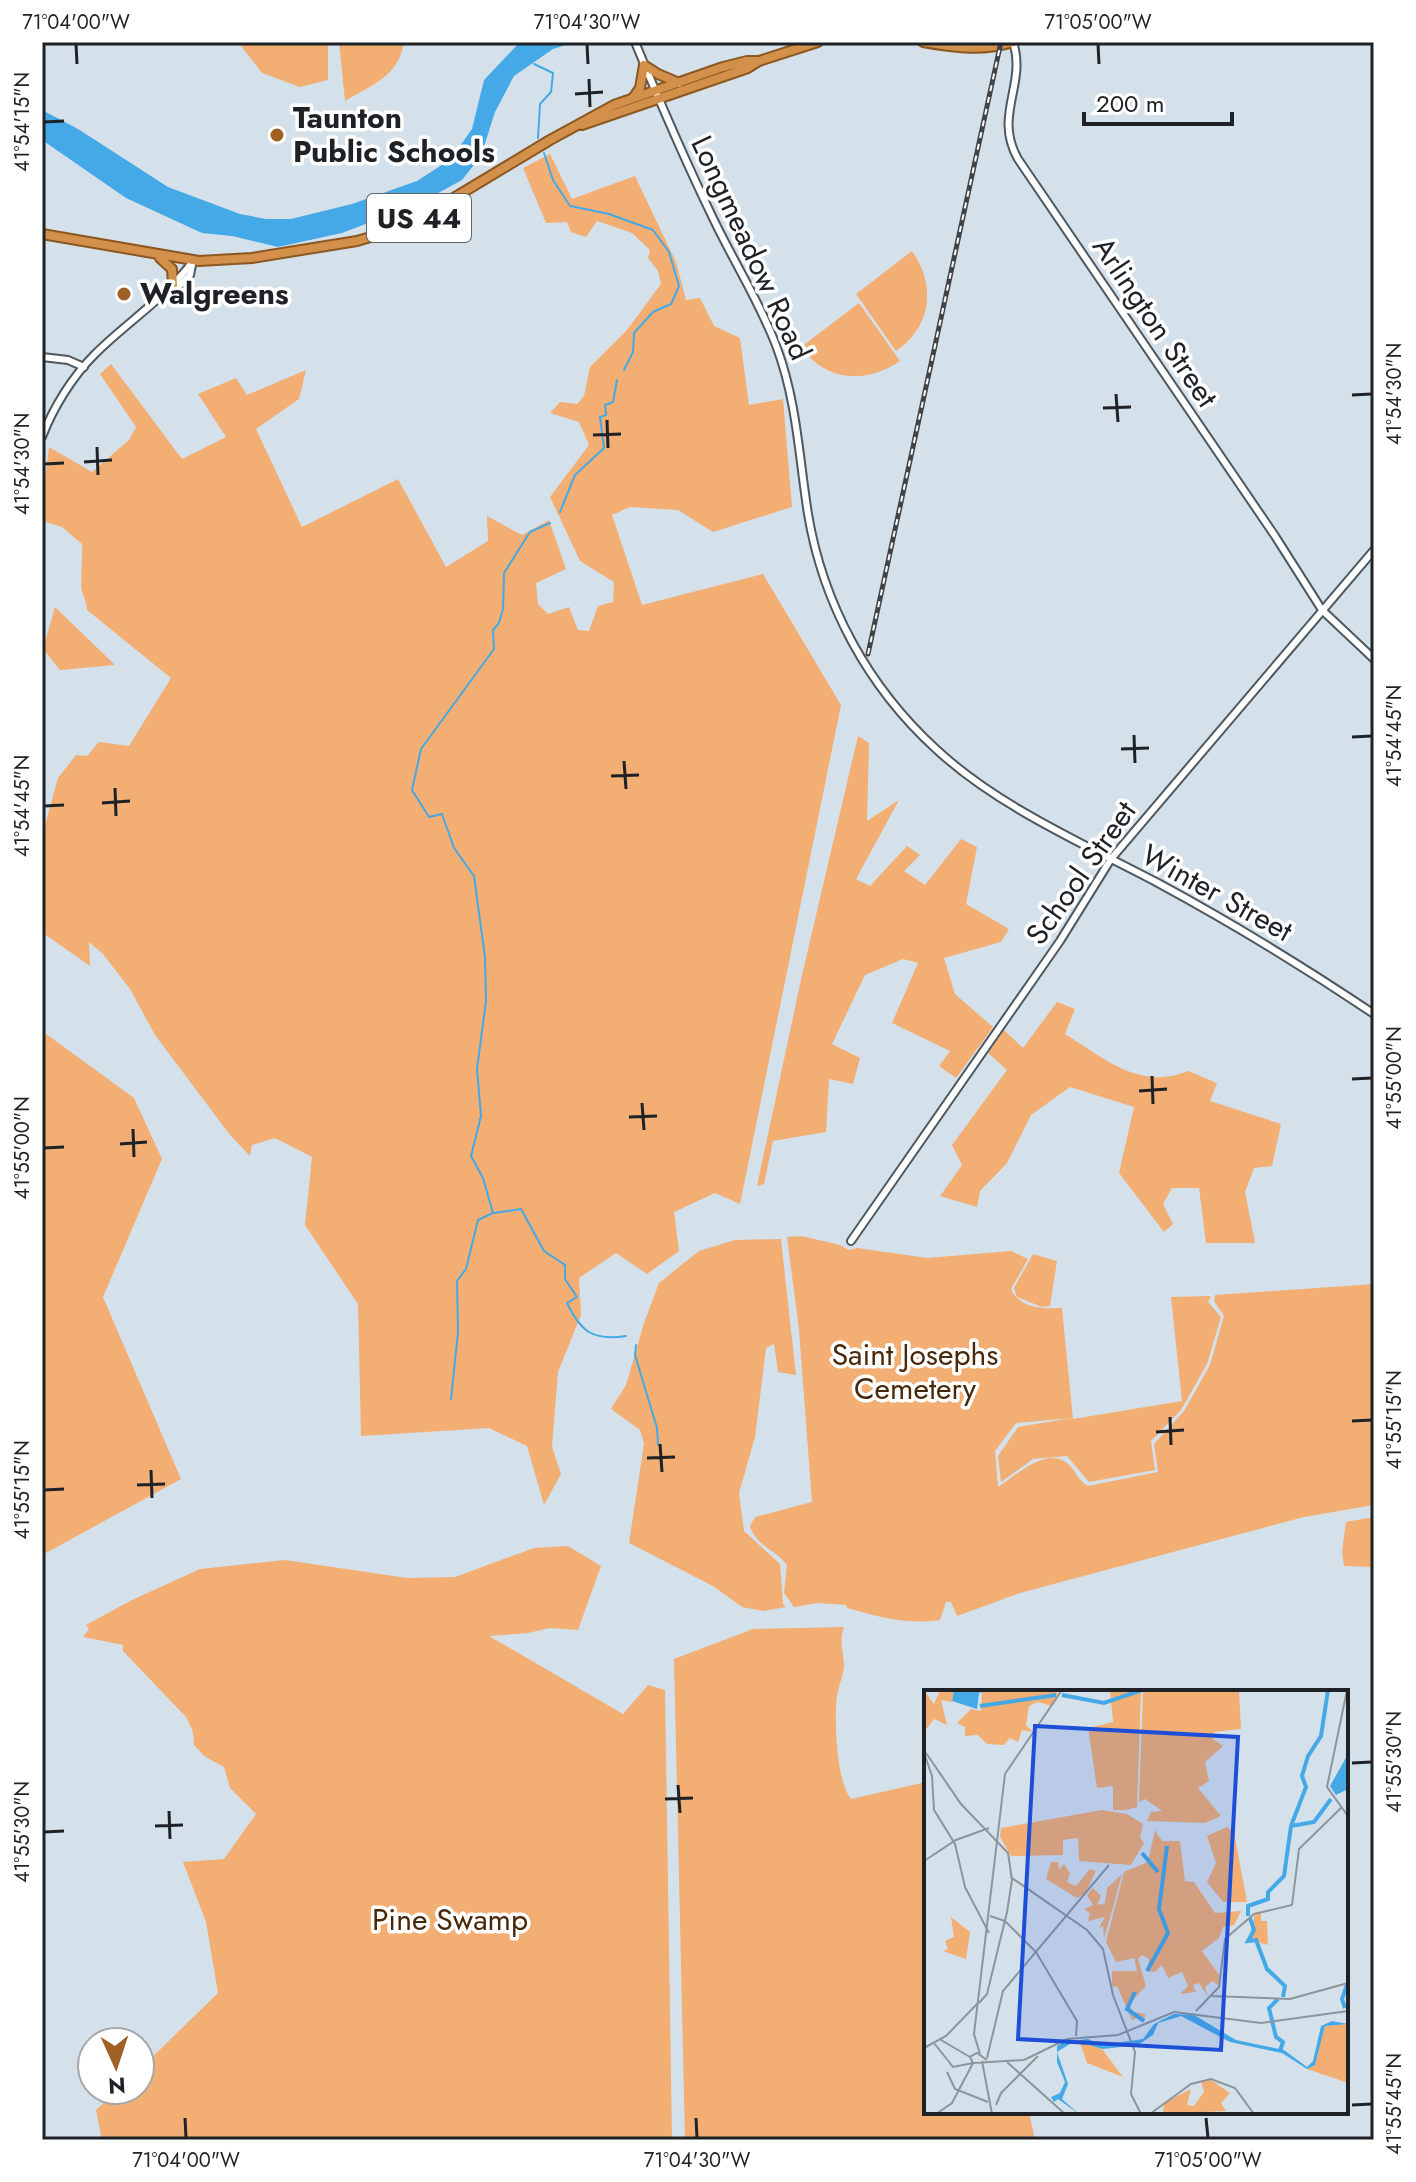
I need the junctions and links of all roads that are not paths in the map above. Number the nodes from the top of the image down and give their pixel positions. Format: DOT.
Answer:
graph roads {
  1 [pos="818,42"];
  2 [pos="923,42"];
  3 [pos="1013,42"];
  4 [pos="635,43"];
  5 [pos="759,61"];
  6 [pos="644,65"];
  7 [pos="680,83"];
  8 [pos="657,96"];
  9 [pos="632,99"];
  10 [pos="579,125"];
  11 [pos="42,234"];
  12 [pos="152,254"];
  13 [pos="193,261"];
  14 [pos="173,286"];
  15 [pos="141,313"];
  16 [pos="42,357"];
  17 [pos="84,367"];
  18 [pos="42,437"];
  19 [pos="1374,550"];
  20 [pos="1322,610"];
  21 [pos="859,656"];
  22 [pos="1374,659"];
  23 [pos="1111,859"];
  24 [pos="1374,1014"];
  25 [pos="851,1241"];
  1 -- 5 [label="highway, US 44"];
  2 -- 3 [label="highway"];
  3 -- 20 [label="street, Arlington Street"];
  4 -- 6 [label="street, Longmeadow Road"];
  5 -- 7 [label="highway, US 44"];
  5 -- 8 [label="highway, US 44"];
  6 -- 7 [label="highway"];
  6 -- 8 [label="street, Longmeadow Road"];
  6 -- 9 [label="highway"];
  7 -- 8 [label="highway, US 44"];
  8 -- 9 [label="highway, US 44"];
  8 -- 10 [label="highway, US 44"];
  8 -- 21 [label="street, Longmeadow Road"];
  9 -- 10 [label="highway, US 44"];
  10 -- 13 [label="highway, US 44"];
  11 -- 12 [label="highway, US 44"];
  12 -- 13 [label="highway, US 44"];
  12 -- 14 [label="highway"];
  13 -- 14 [label="street"];
  13 -- 15 [label="street"];
  14 -- 15 [label="street"];
  15 -- 17 [label="street"];
  16 -- 17 [label="street"];
  17 -- 18 [label="street"];
  19 -- 20 [label="street, School Street"];
  20 -- 22 [label="street, Arlington Street"];
  20 -- 23 [label="street, School Street"];
  21 -- 23 [label="street, Winter Street"];
  23 -- 24 [label="street, Winter Street"];
  23 -- 25 [label="street, School Street"];
}
